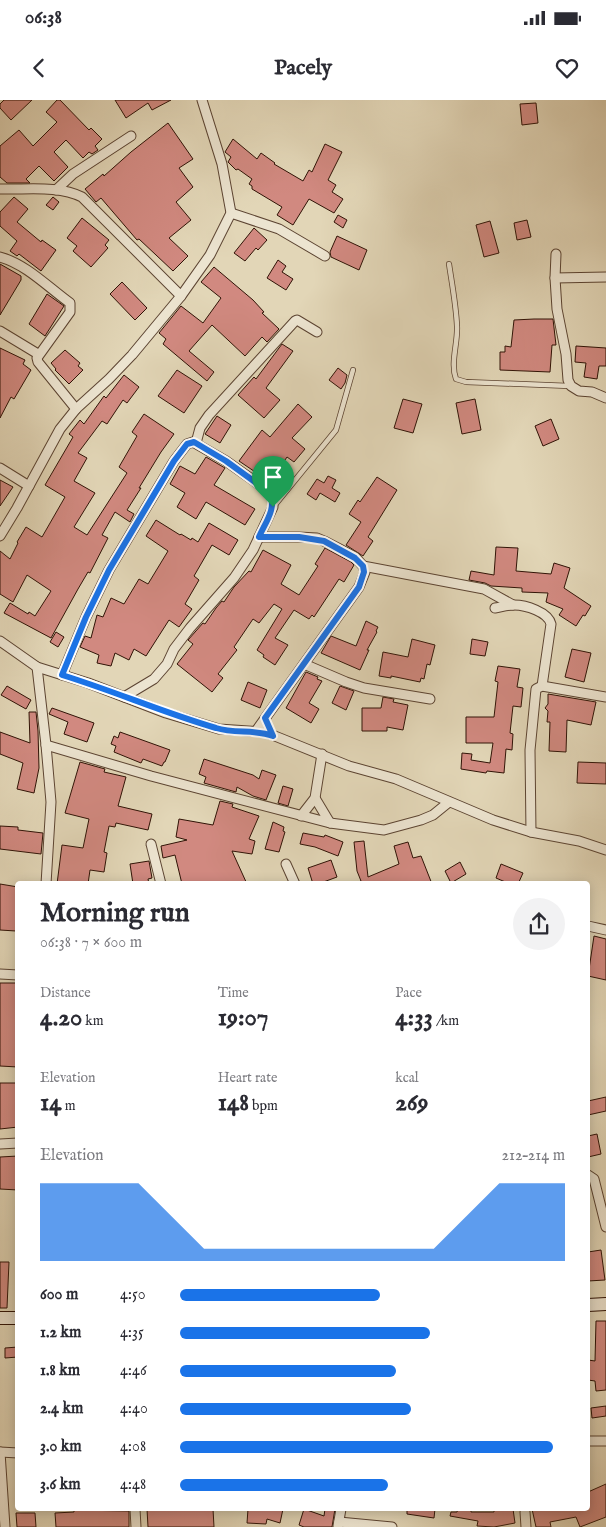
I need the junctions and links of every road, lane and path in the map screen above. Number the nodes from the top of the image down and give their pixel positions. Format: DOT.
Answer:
graph roads {
  1 [pos="202,100"];
  2 [pos="131,136"];
  3 [pos="0,189"];
  4 [pos="56,190"];
  5 [pos="231,213"];
  6 [pos="556,254"];
  7 [pos="325,256"];
  8 [pos="0,257"];
  9 [pos="449,264"];
  10 [pos="606,277"];
  11 [pos="555,278"];
  12 [pos="181,296"];
  13 [pos="0,331"];
  14 [pos="317,332"];
  15 [pos="38,354"];
  16 [pos="353,370"];
  17 [pos="571,386"];
  18 [pos="606,398"];
  19 [pos="76,409"];
  20 [pos="196,443"];
  21 [pos="0,468"];
  22 [pos="29,486"];
  23 [pos="273,507"];
  24 [pos="0,536"];
  25 [pos="259,537"];
  26 [pos="363,566"];
  27 [pos="513,604"];
  28 [pos="495,608"];
  29 [pos="0,641"];
  30 [pos="304,664"];
  31 [pos="37,667"];
  32 [pos="62,675"];
  33 [pos="542,686"];
  34 [pos="124,697"];
  35 [pos="606,697"];
  36 [pos="430,700"];
  37 [pos="265,718"];
  38 [pos="256,732"];
  39 [pos="273,736"];
  40 [pos="46,745"];
  41 [pos="322,754"];
  42 [pos="315,798"];
  43 [pos="449,802"];
  44 [pos="301,816"];
  45 [pos="330,823"];
  46 [pos="530,832"];
  47 [pos="151,844"];
  48 [pos="606,850"];
  49 [pos="286,864"];
  50 [pos="46,881"];
  51 [pos="160,881"];
  52 [pos="294,881"];
  53 [pos="590,926"];
  54 [pos="606,930"];
  55 [pos="0,974"];
  56 [pos="15,974"];
  57 [pos="15,1143"];
  58 [pos="0,1144"];
  59 [pos="590,1176"];
  60 [pos="606,1228"];
  61 [pos="606,1304"];
  62 [pos="590,1305"];
  63 [pos="0,1318"];
  64 [pos="15,1318"];
  65 [pos="590,1441"];
  66 [pos="606,1442"];
  67 [pos="0,1452"];
  68 [pos="15,1453"];
  69 [pos="135,1511"];
  70 [pos="341,1511"];
  71 [pos="526,1512"];
  72 [pos="338,1524"];
  73 [pos="5,1527"];
  74 [pos="136,1527"];
  75 [pos="392,1527"];
  76 [pos="526,1527"];
  1 -- 5 [label="street"];
  2 -- 4 [label="street"];
  3 -- 4 [label="street"];
  4 -- 12 [label="street"];
  5 -- 7 [label="street"];
  5 -- 12 [label="street"];
  6 -- 11 [label="street"];
  8 -- 15 [label="street"];
  9 -- 17 [label="lane"];
  10 -- 11 [label="street"];
  11 -- 17 [label="street"];
  12 -- 19 [label="street"];
  13 -- 15 [label="street"];
  14 -- 20 [label="street"];
  15 -- 19 [label="street"];
  16 -- 23 [label="lane"];
  17 -- 18 [label="street"];
  19 -- 22 [label="street"];
  20 -- 23 [label="street"];
  20 -- 32 [label="street"];
  21 -- 22 [label="street"];
  22 -- 24 [label="street"];
  23 -- 25 [label="street"];
  25 -- 26 [label="street"];
  25 -- 34 [label="street"];
  26 -- 27 [label="street"];
  26 -- 30 [label="street"];
  27 -- 28 [label="street"];
  27 -- 33 [label="street"];
  29 -- 31 [label="street"];
  30 -- 36 [label="street"];
  30 -- 37 [label="street"];
  31 -- 32 [label="street"];
  31 -- 40 [label="street"];
  32 -- 34 [label="street"];
  33 -- 35 [label="street"];
  33 -- 46 [label="street"];
  34 -- 38 [label="street"];
  37 -- 38 [label="street"];
  37 -- 39 [label="street"];
  38 -- 39 [label="street"];
  39 -- 41 [label="street"];
  40 -- 44 [label="street"];
  40 -- 50 [label="street"];
  41 -- 42 [label="street"];
  41 -- 43 [label="street"];
  42 -- 44 [label="street"];
  42 -- 45 [label="street"];
  43 -- 45 [label="street"];
  43 -- 46 [label="street"];
  44 -- 45 [label="street"];
  46 -- 48 [label="street"];
  47 -- 51 [label="street"];
  49 -- 52 [label="street"];
  53 -- 54 [label="street"];
  55 -- 56 [label="street"];
  57 -- 58 [label="street"];
  59 -- 60 [label="street"];
  61 -- 62 [label="main road"];
  63 -- 64 [label="main road"];
  65 -- 66 [label="street"];
  67 -- 68 [label="street"];
  67 -- 73 [label="street"];
  69 -- 74 [label="street"];
  70 -- 72 [label="street"];
  71 -- 76 [label="street"];
  72 -- 75 [label="street"];
}
